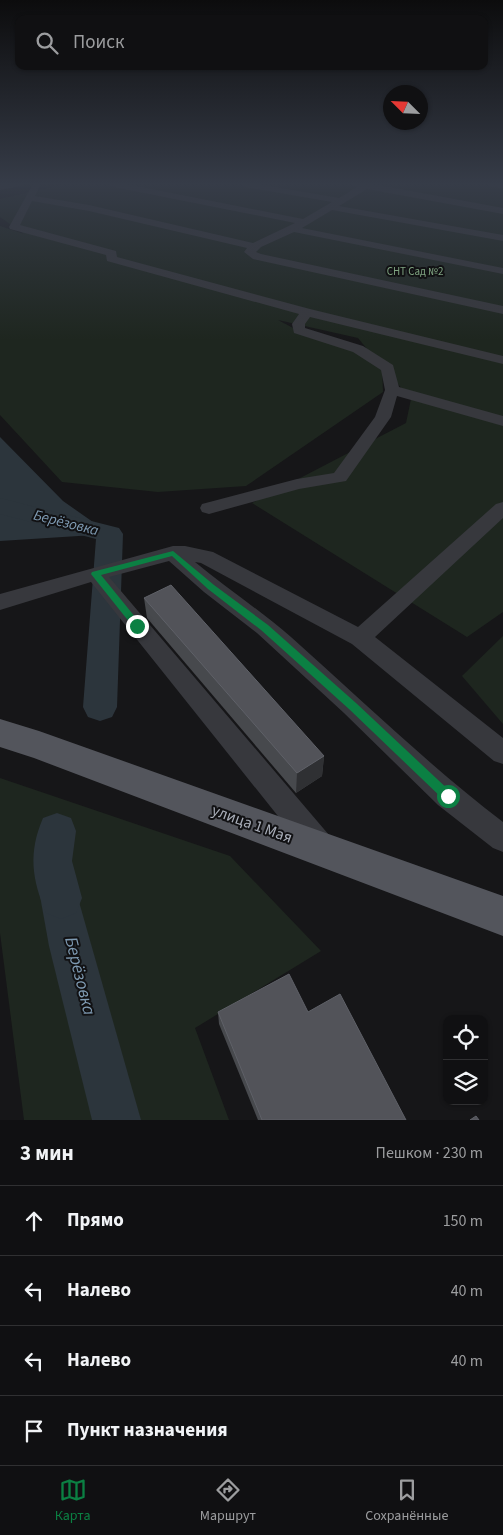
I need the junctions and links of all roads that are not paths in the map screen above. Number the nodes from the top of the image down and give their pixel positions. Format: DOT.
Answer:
graph roads {
  1 [pos="49,236"];
  2 [pos="209,236"];
  3 [pos="278,236"];
  4 [pos="329,236"];
  5 [pos="255,247"];
  6 [pos="503,271"];
  7 [pos="503,310"];
  8 [pos="307,312"];
  9 [pos="503,360"];
  10 [pos="392,390"];
  11 [pos="503,421"];
  12 [pos="210,508"];
  13 [pos="503,508"];
  14 [pos="168,554"];
  15 [pos="95,574"];
  16 [pos="0,602"];
  17 [pos="360,638"];
  18 [pos="0,733"];
  19 [pos="503,753"];
  20 [pos="503,839"];
  21 [pos="324,850"];
  22 [pos="503,916"];
  1 -- 8 [label="lane"];
  2 -- 5 [label="lane"];
  3 -- 5 [label="lane"];
  4 -- 6 [label="lane"];
  5 -- 7 [label="lane"];
  8 -- 9 [label="lane"];
  8 -- 10 [label="lane"];
  10 -- 11 [label="lane"];
  10 -- 12 [label="lane"];
  13 -- 17 [label="lane"];
  14 -- 15 [label="lane"];
  14 -- 17 [label="lane"];
  14 -- 20 [label="lane"];
  15 -- 16 [label="lane"];
  15 -- 21 [label="lane"];
  17 -- 19 [label="lane"];
  18 -- 21 [label="main road, улица 1 Мая"];
  21 -- 22 [label="main road, улица 1 Мая"];
}
